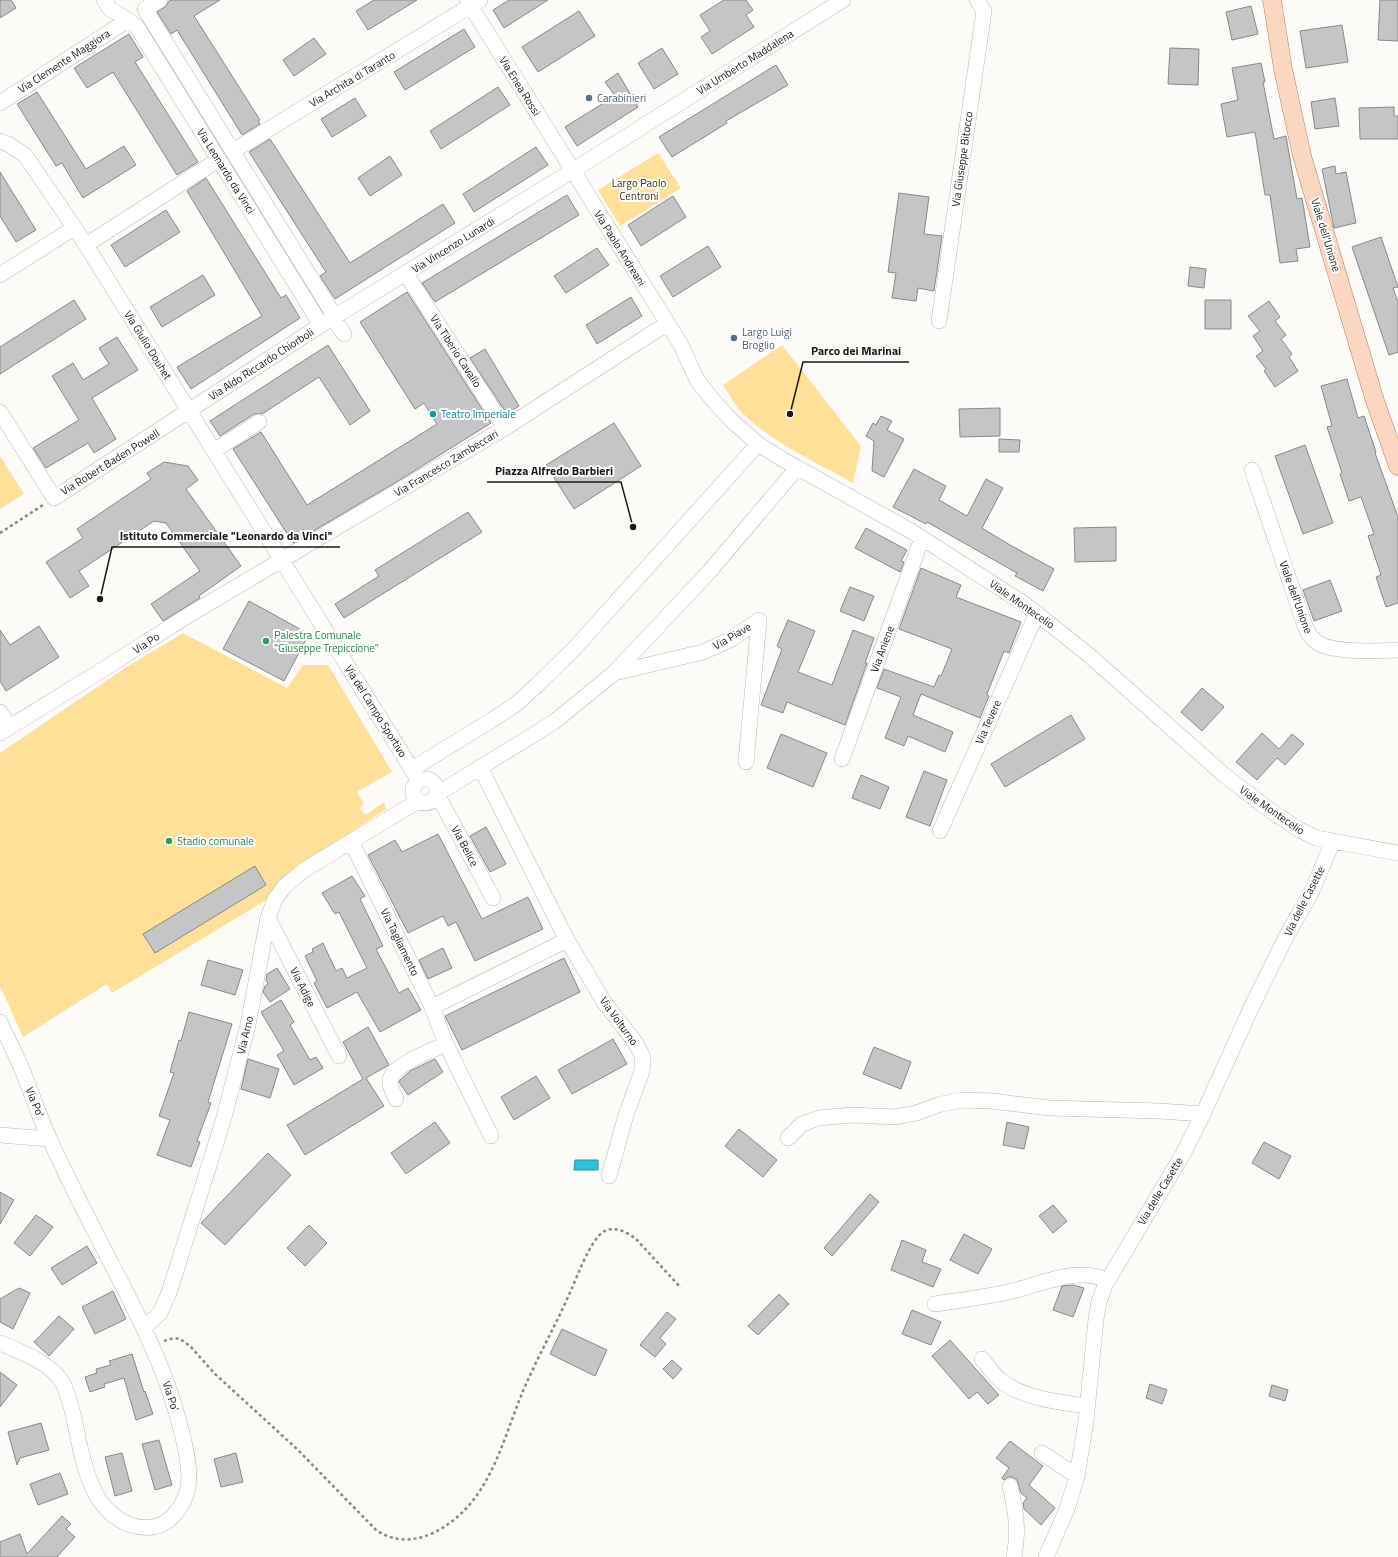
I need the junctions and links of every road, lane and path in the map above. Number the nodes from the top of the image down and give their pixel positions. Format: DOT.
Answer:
graph roads {
  1 [pos="104,0"];
  2 [pos="160,0"];
  3 [pos="843,0"];
  4 [pos="977,0"];
  5 [pos="1272,0"];
  6 [pos="472,2"];
  7 [pos="146,5"];
  8 [pos="128,20"];
  9 [pos="0,102"];
  10 [pos="0,141"];
  11 [pos="233,151"];
  12 [pos="218,160"];
  13 [pos="572,171"];
  14 [pos="74,228"];
  15 [pos="86,245"];
  16 [pos="406,274"];
  17 [pos="0,275"];
  18 [pos="330,320"];
  19 [pos="939,321"];
  20 [pos="668,325"];
  21 [pos="344,334"];
  22 [pos="190,411"];
  23 [pos="0,412"];
  24 [pos="259,422"];
  25 [pos="505,428"];
  26 [pos="758,444"];
  27 [pos="215,450"];
  28 [pos="1398,466"];
  29 [pos="797,468"];
  30 [pos="1252,470"];
  31 [pos="54,498"];
  32 [pos="0,533"];
  33 [pos="922,538"];
  34 [pos="283,560"];
  35 [pos="1037,613"];
  36 [pos="1398,650"];
  37 [pos="614,673"];
  38 [pos="0,712"];
  39 [pos="5,729"];
  40 [pos="842,759"];
  41 [pos="746,762"];
  42 [pos="480,767"];
  43 [pos="415,775"];
  44 [pos="437,794"];
  45 [pos="418,801"];
  46 [pos="940,831"];
  47 [pos="351,841"];
  48 [pos="1333,842"];
  49 [pos="1398,853"];
  50 [pos="493,898"];
  51 [pos="268,918"];
  52 [pos="568,940"];
  53 [pos="432,1007"];
  54 [pos="0,1022"];
  55 [pos="446,1044"];
  56 [pos="339,1056"];
  57 [pos="396,1099"];
  58 [pos="1203,1114"];
  59 [pos="0,1135"];
  60 [pos="491,1136"];
  61 [pos="788,1138"];
  62 [pos="49,1139"];
  63 [pos="609,1176"];
  64 [pos="1108,1280"];
  65 [pos="681,1288"];
  66 [pos="935,1304"];
  67 [pos="144,1328"];
  68 [pos="0,1343"];
  69 [pos="153,1347"];
  70 [pos="982,1359"];
  71 [pos="1087,1406"];
  72 [pos="1042,1453"];
  73 [pos="1077,1476"];
  74 [pos="1010,1486"];
  75 [pos="1014,1557"];
  76 [pos="1046,1557"];
  1 -- 8 [label="street, Via Leonardo da Vinci"];
  2 -- 7 [label="street"];
  3 -- 13 [label="street, Via Umberto Maddalena"];
  4 -- 19 [label="street, Via Giuseppe Bitocco"];
  5 -- 28 [label="main road, Viale dell'Unione"];
  6 -- 11 [label="street, Via Archita di Taranto"];
  6 -- 13 [label="street, Via Enea Rossi"];
  7 -- 11 [label="street, Via Leonardo da Vinci"];
  8 -- 9 [label="street, Via Clemente Maggiora"];
  8 -- 12 [label="street, Via Leonardo da Vinci"];
  10 -- 14 [label="street, Via Giulio Douhet"];
  11 -- 18 [label="street, Via Leonardo da Vinci"];
  12 -- 15 [label="street"];
  12 -- 18 [label="street, Via Leonardo da Vinci"];
  13 -- 16 [label="street, Via Vincenzo Lunardi"];
  13 -- 20 [label="street, Via Paolo Andreani"];
  14 -- 15 [label="street, Via Giulio Douhet"];
  14 -- 17 [label="street"];
  15 -- 22 [label="street, Via Giulio Douhet"];
  16 -- 18 [label="street, Via Vincenzo Lunardi"];
  16 -- 25 [label="street, Via Tiberio Cavallo"];
  18 -- 21 [label="street"];
  18 -- 22 [label="street, Via Aldo Riccardo Chiorboli"];
  20 -- 25 [label="street, Via Francesco Zambeccari"];
  20 -- 26 [label="street, Viale Montecelio"];
  22 -- 27 [label="street, Via Giulio Douhet"];
  22 -- 31 [label="street, Via Robert Baden Powell"];
  23 -- 31 [label="street, Via Robert Baden Powell"];
  24 -- 27 [label="street"];
  25 -- 34 [label="street, Via Francesco Zambeccari"];
  26 -- 29 [label="street, Viale Montecelio"];
  26 -- 43 [label="street"];
  27 -- 34 [label="street, Via Giulio Douhet"];
  29 -- 33 [label="street, Viale Montecelio"];
  29 -- 37 [label="street"];
  30 -- 36 [label="street, Viale dell'Unione"];
  31 -- 32 [label="path"];
  33 -- 35 [label="street, Viale Montecelio"];
  33 -- 40 [label="street, Via Aniene"];
  34 -- 39 [label="street, Via Po"];
  34 -- 43 [label="street, Via del Campo Sportivo"];
  35 -- 46 [label="street, Via Tevere"];
  35 -- 48 [label="street, Viale Montecelio"];
  37 -- 41 [label="street, Via Piave"];
  37 -- 42 [label="street"];
  38 -- 39 [label="street"];
  42 -- 44 [label="street"];
  42 -- 52 [label="street, Via Volturno"];
  43 -- 44 [label="street, Via Belice"];
  43 -- 45 [label="street"];
  44 -- 45 [label="street, Via Arno"];
  44 -- 50 [label="street, Via Belice"];
  45 -- 47 [label="street, Via Arno"];
  47 -- 51 [label="street, Via Arno"];
  47 -- 53 [label="street, Via Tagliamento"];
  48 -- 49 [label="street, Viale Montecelio"];
  48 -- 58 [label="street, Via delle Casette"];
  51 -- 56 [label="street, Via Adige"];
  51 -- 67 [label="street, Via Arno"];
  52 -- 53 [label="street"];
  52 -- 63 [label="street, Via Volturno"];
  53 -- 55 [label="street, Via Tagliamento"];
  54 -- 62 [label="street, Via Po'"];
  55 -- 57 [label="street"];
  55 -- 60 [label="street, Via Tagliamento"];
  58 -- 61 [label="street"];
  58 -- 64 [label="street, Via delle Casette"];
  59 -- 62 [label="street"];
  62 -- 67 [label="street, Via Po'"];
  64 -- 66 [label="street"];
  64 -- 71 [label="street, Via delle Casette"];
  65 -- 69 [label="path"];
  67 -- 69 [label="street, Via Po'"];
  68 -- 69 [label="street, Via Po'"];
  70 -- 71 [label="street"];
  71 -- 73 [label="street, Via delle Casette"];
  72 -- 73 [label="street"];
  73 -- 76 [label="street, Via delle Casette"];
  74 -- 75 [label="street"];
}
